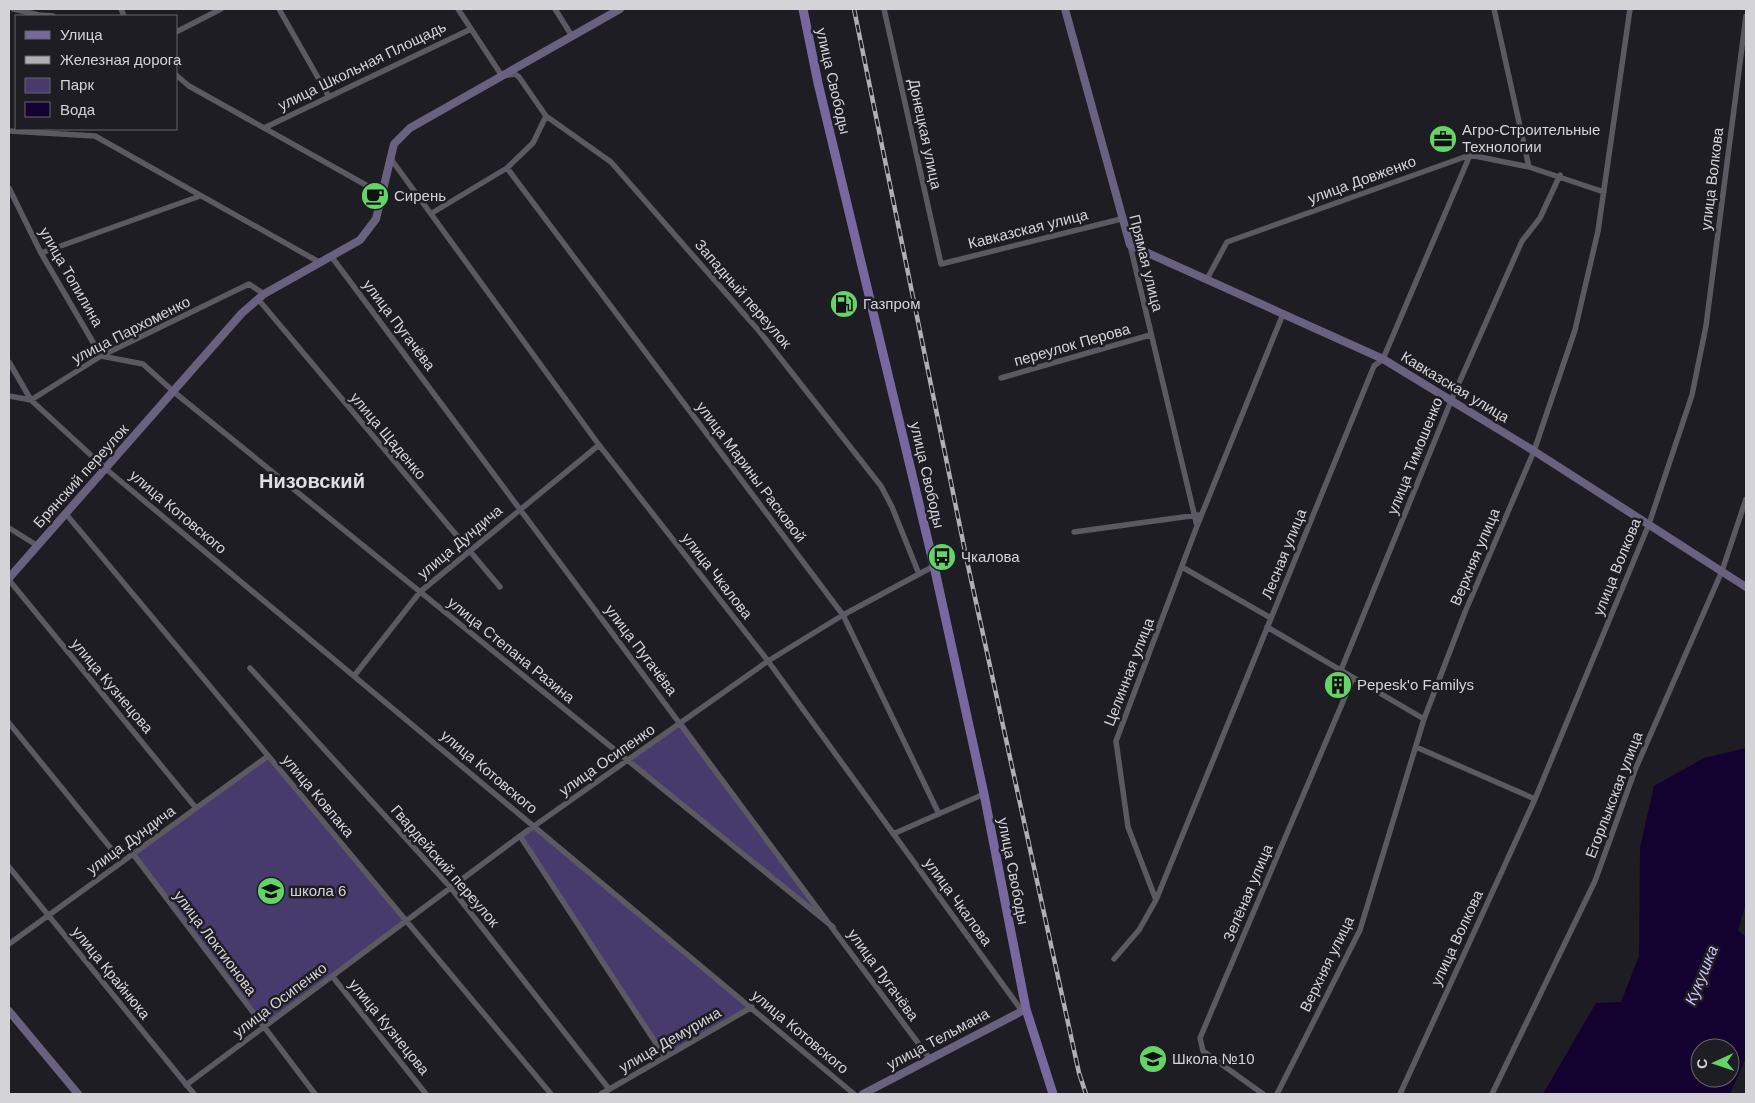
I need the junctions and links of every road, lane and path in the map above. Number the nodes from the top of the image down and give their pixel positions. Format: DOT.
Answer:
graph roads {
  1 [pos="13,9"];
  2 [pos="221,9"];
  3 [pos="279,9"];
  4 [pos="458,9"];
  5 [pos="555,9"];
  6 [pos="620,9"];
  7 [pos="804,9"];
  8 [pos="884,9"];
  9 [pos="1065,9"];
  10 [pos="1494,9"];
  11 [pos="1630,9"];
  12 [pos="35,15"];
  13 [pos="1746,16"];
  14 [pos="471,29"];
  15 [pos="178,31"];
  16 [pos="572,36"];
  17 [pos="502,76"];
  18 [pos="178,77"];
  19 [pos="329,97"];
  20 [pos="546,116"];
  21 [pos="264,128"];
  22 [pos="9,132"];
  23 [pos="1470,155"];
  24 [pos="391,159"];
  25 [pos="1528,167"];
  26 [pos="507,168"];
  27 [pos="1560,175"];
  28 [pos="9,188"];
  29 [pos="1604,192"];
  30 [pos="382,194"];
  31 [pos="200,196"];
  32 [pos="432,213"];
  33 [pos="1121,220"];
  34 [pos="1130,245"];
  35 [pos="41,253"];
  36 [pos="331,256"];
  37 [pos="319,262"];
  38 [pos="941,264"];
  39 [pos="1207,279"];
  40 [pos="261,297"];
  41 [pos="1283,314"];
  42 [pos="1150,335"];
  43 [pos="101,356"];
  44 [pos="1383,359"];
  45 [pos="9,362"];
  46 [pos="1001,378"];
  47 [pos="174,392"];
  48 [pos="9,396"];
  49 [pos="31,400"];
  50 [pos="1451,401"];
  51 [pos="599,445"];
  52 [pos="1534,451"];
  53 [pos="106,469"];
  54 [pos="1746,499"];
  55 [pos="520,509"];
  56 [pos="66,514"];
  57 [pos="1202,515"];
  58 [pos="1195,516"];
  59 [pos="1649,524"];
  60 [pos="1197,526"];
  61 [pos="9,528"];
  62 [pos="1074,532"];
  63 [pos="38,546"];
  64 [pos="468,551"];
  65 [pos="934,566"];
  66 [pos="1182,567"];
  67 [pos="1722,571"];
  68 [pos="919,574"];
  69 [pos="9,579"];
  70 [pos="500,587"];
  71 [pos="1746,587"];
  72 [pos="420,592"];
  73 [pos="843,615"];
  74 [pos="1271,618"];
  75 [pos="1267,627"];
  76 [pos="768,661"];
  77 [pos="250,668"];
  78 [pos="1340,670"];
  79 [pos="354,676"];
  80 [pos="1353,678"];
  81 [pos="1424,719"];
  82 [pos="9,722"];
  83 [pos="681,724"];
  84 [pos="1416,747"];
  85 [pos="268,756"];
  86 [pos="627,762"];
  87 [pos="984,794"];
  88 [pos="1535,799"];
  89 [pos="196,808"];
  90 [pos="939,814"];
  91 [pos="534,826"];
  92 [pos="893,834"];
  93 [pos="520,836"];
  94 [pos="132,854"];
  95 [pos="122,862"];
  96 [pos="9,867"];
  97 [pos="451,888"];
  98 [pos="1156,900"];
  99 [pos="48,916"];
  100 [pos="406,921"];
  101 [pos="832,927"];
  102 [pos="9,944"];
  103 [pos="1114,959"];
  104 [pos="332,976"];
  105 [pos="752,1007"];
  106 [pos="1024,1010"];
  107 [pos="9,1011"];
  108 [pos="264,1027"];
  109 [pos="665,1057"];
  110 [pos="930,1059"];
  111 [pos="186,1085"];
  112 [pos="609,1090"];
  113 [pos="78,1094"];
  114 [pos="192,1094"];
  115 [pos="315,1094"];
  116 [pos="426,1094"];
  117 [pos="551,1094"];
  118 [pos="601,1094"];
  119 [pos="854,1094"];
  120 [pos="863,1094"];
  121 [pos="1053,1094"];
  122 [pos="1263,1094"];
  123 [pos="1277,1094"];
  124 [pos="1400,1094"];
  125 [pos="1492,1094"];
  1 -- 12 [label="street"];
  2 -- 15 [label="street"];
  3 -- 19 [label="street"];
  4 -- 14 [label="street"];
  5 -- 16 [label="street"];
  6 -- 16 [label="main road"];
  7 -- 65 [label="main road, улица Свободы"];
  8 -- 38 [label="street, Донецкая улица"];
  9 -- 33 [label="main road, Прямая улица"];
  10 -- 25 [label="street"];
  11 -- 29 [label="street, Верхняя улица"];
  13 -- 59 [label="street, улица Волкова"];
  14 -- 17 [label="street"];
  14 -- 19 [label="street, улица Школьная Площадь"];
  16 -- 17 [label="main road"];
  17 -- 20 [label="street, Западный переулок"];
  17 -- 24 [label="main road"];
  18 -- 21 [label="street"];
  19 -- 21 [label="street, улица Школьная Площадь"];
  20 -- 26 [label="street"];
  20 -- 68 [label="street, Западный переулок"];
  21 -- 30 [label="street"];
  22 -- 31 [label="street"];
  23 -- 25 [label="street"];
  23 -- 39 [label="street, улица Довженко"];
  23 -- 44 [label="street, Лесная улица"];
  24 -- 30 [label="main road"];
  24 -- 32 [label="street, улица Чкалова"];
  25 -- 27 [label="street"];
  26 -- 32 [label="street"];
  26 -- 73 [label="street, улица Марины Расковой"];
  27 -- 29 [label="street"];
  27 -- 50 [label="street, улица Тимошенко"];
  28 -- 35 [label="street, улица Топилина"];
  29 -- 52 [label="street, Верхняя улица"];
  30 -- 36 [label="main road"];
  31 -- 35 [label="street"];
  31 -- 37 [label="street"];
  32 -- 51 [label="street, улица Чкалова"];
  33 -- 34 [label="main road, Прямая улица"];
  33 -- 38 [label="street, Кавказская улица"];
  34 -- 39 [label="main road, Кавказская улица"];
  34 -- 42 [label="street, Прямая улица"];
  35 -- 43 [label="street, улица Топилина"];
  36 -- 37 [label="main road"];
  36 -- 55 [label="street, улица Пугачёва"];
  37 -- 40 [label="main road"];
  39 -- 41 [label="main road, Кавказская улица"];
  40 -- 43 [label="street, улица Пархоменко"];
  40 -- 47 [label="main road"];
  40 -- 64 [label="street, улица Щаденко"];
  41 -- 44 [label="main road, Кавказская улица"];
  41 -- 57 [label="street, Целинная улица"];
  42 -- 46 [label="street, переулок Перова"];
  42 -- 58 [label="street, Прямая улица"];
  43 -- 47 [label="street"];
  43 -- 49 [label="street, улица Пархоменко"];
  44 -- 50 [label="main road, Кавказская улица"];
  44 -- 74 [label="street, Лесная улица"];
  45 -- 49 [label="street"];
  47 -- 53 [label="main road, Брянский переулок"];
  47 -- 72 [label="street, улица Степана Разина"];
  48 -- 49 [label="street"];
  49 -- 53 [label="street, улица Котовского"];
  50 -- 52 [label="main road, Кавказская улица"];
  50 -- 78 [label="street, улица Тимошенко"];
  51 -- 55 [label="street, улица Дундича"];
  51 -- 76 [label="street, улица Чкалова"];
  52 -- 59 [label="main road, Кавказская улица"];
  52 -- 81 [label="street, Верхняя улица"];
  53 -- 56 [label="main road, Брянский переулок"];
  53 -- 79 [label="street, улица Котовского"];
  54 -- 67 [label="street, Егорлыкская улица"];
  55 -- 64 [label="street, улица Дундича"];
  55 -- 83 [label="street, улица Пугачёва"];
  56 -- 63 [label="main road, Брянский переулок"];
  56 -- 85 [label="street, улица Ковпака"];
  57 -- 58 [label="street"];
  57 -- 60 [label="street, Целинная улица"];
  58 -- 60 [label="street, Прямая улица"];
  58 -- 62 [label="street"];
  59 -- 67 [label="main road, Кавказская улица"];
  59 -- 88 [label="street, улица Волкова"];
  60 -- 66 [label="street, Целинная улица"];
  61 -- 63 [label="street"];
  63 -- 69 [label="main road, Брянский переулок"];
  64 -- 70 [label="street, улица Щаденко"];
  64 -- 72 [label="street, улица Дундича"];
  65 -- 68 [label="street, улица Осипенко"];
  65 -- 87 [label="main road, улица Свободы"];
  66 -- 74 [label="street"];
  66 -- 98 [label="street, Целинная улица"];
  67 -- 71 [label="main road, Кавказская улица"];
  67 -- 125 [label="street, Егорлыкская улица"];
  68 -- 73 [label="street, улица Осипенко"];
  69 -- 89 [label="street, улица Кузнецова"];
  72 -- 79 [label="street, улица Дундича"];
  72 -- 86 [label="street, улица Степана Разина"];
  73 -- 76 [label="street, улица Осипенко"];
  73 -- 90 [label="street, улица Марины Расковой"];
  74 -- 75 [label="street, Лесная улица"];
  75 -- 78 [label="street"];
  75 -- 98 [label="street, Лесная улица"];
  76 -- 83 [label="street, улица Осипенко"];
  76 -- 92 [label="street, улица Чкалова"];
  77 -- 97 [label="street, Гвардейский переулок"];
  78 -- 80 [label="street"];
  79 -- 91 [label="street, улица Котовского"];
  80 -- 81 [label="street"];
  80 -- 122 [label="street, Зелёная улица"];
  81 -- 84 [label="street, Верхняя улица"];
  82 -- 95 [label="street"];
  83 -- 86 [label="street, улица Осипенко"];
  83 -- 101 [label="street, улица Пугачёва"];
  84 -- 88 [label="street"];
  84 -- 123 [label="street, Верхняя улица"];
  85 -- 89 [label="street, улица Дундича"];
  85 -- 100 [label="street, улица Ковпака"];
  86 -- 91 [label="street, улица Осипенко"];
  86 -- 101 [label="street, улица Степана Разина"];
  87 -- 90 [label="street"];
  87 -- 106 [label="main road, улица Свободы"];
  88 -- 124 [label="street, улица Волкова"];
  89 -- 94 [label="street, улица Дундича"];
  90 -- 92 [label="street"];
  91 -- 93 [label="street, улица Осипенко"];
  91 -- 105 [label="street, улица Котовского"];
  92 -- 106 [label="street, улица Чкалова"];
  93 -- 97 [label="street, улица Осипенко"];
  93 -- 109 [label="street, улица Котовского"];
  94 -- 95 [label="street, улица Дундича"];
  94 -- 108 [label="street, улица Локтионова"];
  95 -- 99 [label="street, улица Дундича"];
  96 -- 99 [label="street, улица Крайнюка"];
  97 -- 100 [label="street, улица Осипенко"];
  97 -- 112 [label="street, Гвардейский переулок"];
  98 -- 103 [label="street, Лесная улица"];
  99 -- 102 [label="street, улица Дундича"];
  99 -- 111 [label="street, улица Крайнюка"];
  100 -- 104 [label="street, улица Осипенко"];
  100 -- 117 [label="street, улица Ковпака"];
  101 -- 110 [label="street, улица Пугачёва"];
  104 -- 108 [label="street, улица Осипенко"];
  104 -- 116 [label="street, улица Кузнецова"];
  105 -- 109 [label="street, улица Демурина"];
  105 -- 119 [label="street, улица Котовского"];
  106 -- 110 [label="main road, улица Тельмана"];
  106 -- 121 [label="main road, улица Свободы"];
  107 -- 113 [label="main road"];
  108 -- 111 [label="street, улица Осипенко"];
  108 -- 115 [label="street, улица Локтионова"];
  109 -- 112 [label="street, улица Демурина"];
  110 -- 120 [label="main road, улица Тельмана"];
  111 -- 114 [label="street, улица Крайнюка"];
  112 -- 118 [label="street, улица Демурина"];
}
